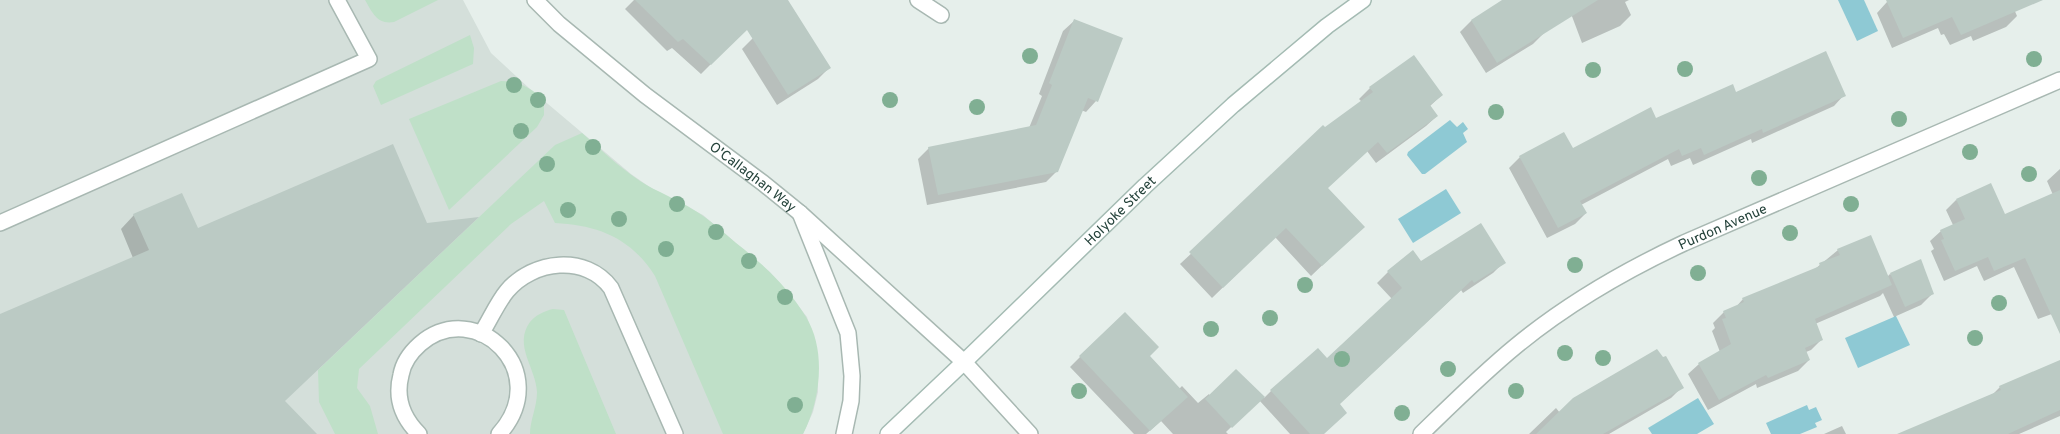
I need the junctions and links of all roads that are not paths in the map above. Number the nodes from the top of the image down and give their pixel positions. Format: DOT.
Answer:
graph roads {
  1 [pos="337,0"];
  2 [pos="535,0"];
  3 [pos="918,0"];
  4 [pos="1363,0"];
  5 [pos="941,15"];
  6 [pos="2060,80"];
  7 [pos="800,213"];
  8 [pos="0,223"];
  9 [pos="482,334"];
  10 [pos="964,362"];
  11 [pos="419,434"];
  12 [pos="500,434"];
  13 [pos="675,434"];
  14 [pos="844,434"];
  15 [pos="888,434"];
  16 [pos="1030,434"];
  17 [pos="1422,434"];
  1 -- 8 [label="street"];
  2 -- 7 [label="street, O'Callaghan Way"];
  3 -- 5 [label="street"];
  4 -- 10 [label="street, Holyoke Street"];
  6 -- 17 [label="street, Purdon Avenue"];
  7 -- 10 [label="street, O'Callaghan Way"];
  7 -- 14 [label="street"];
  9 -- 11 [label="street"];
  9 -- 12 [label="street"];
  9 -- 13 [label="street"];
  10 -- 15 [label="street, Holyoke Street"];
  10 -- 16 [label="street, O'Callaghan Way"];
}
